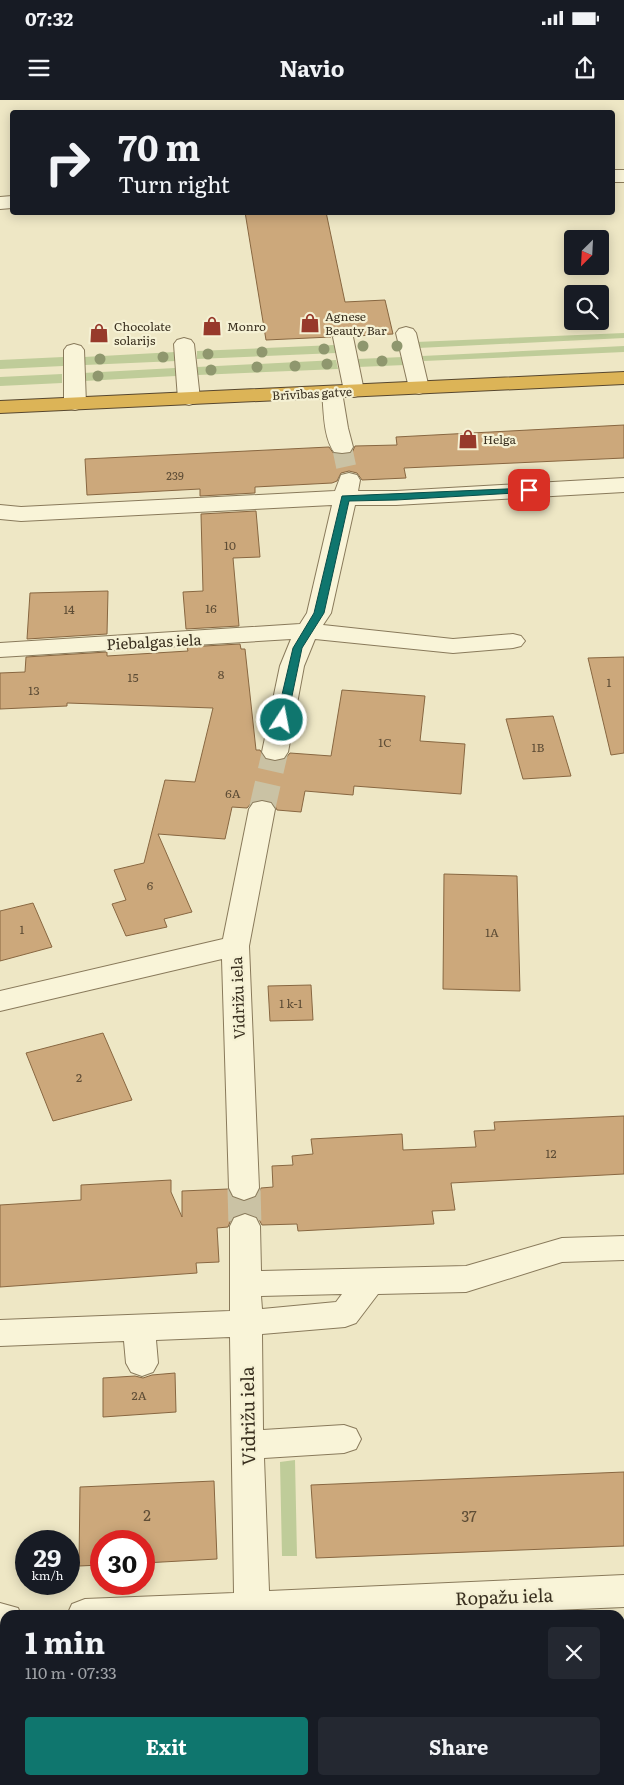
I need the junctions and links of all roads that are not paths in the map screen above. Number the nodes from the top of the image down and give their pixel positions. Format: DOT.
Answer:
graph roads {
  1 [pos="406,333"];
  2 [pos="343,337"];
  3 [pos="184,344"];
  4 [pos="74,350"];
  5 [pos="624,378"];
  6 [pos="419,388"];
  7 [pos="354,391"];
  8 [pos="332,392"];
  9 [pos="189,398"];
  10 [pos="75,404"];
  11 [pos="0,407"];
  12 [pos="342,447"];
  13 [pos="624,485"];
  14 [pos="347,489"];
  15 [pos="0,512"];
  16 [pos="309,631"];
  17 [pos="513,641"];
  18 [pos="0,650"];
  19 [pos="275,752"];
  20 [pos="262,809"];
  21 [pos="235,946"];
  22 [pos="0,1001"];
  23 [pos="244,1188"];
  24 [pos="246,1226"];
  25 [pos="624,1248"];
  26 [pos="370,1281"];
  27 [pos="247,1284"];
  28 [pos="246,1324"];
  29 [pos="139,1328"];
  30 [pos="0,1333"];
  31 [pos="142,1363"];
  32 [pos="344,1439"];
  33 [pos="247,1445"];
  34 [pos="624,1591"];
  35 [pos="252,1606"];
  36 [pos="198,1610"];
  1 -- 6 [label="street"];
  2 -- 7 [label="street"];
  3 -- 9 [label="street"];
  4 -- 10 [label="street"];
  5 -- 6 [label="highway, Brīvības gatve"];
  6 -- 7 [label="highway, Brīvības gatve"];
  7 -- 8 [label="highway, Brīvības gatve"];
  8 -- 9 [label="highway, Brīvības gatve"];
  8 -- 12 [label="street"];
  9 -- 10 [label="highway, Brīvības gatve"];
  10 -- 11 [label="highway, Brīvības gatve"];
  13 -- 14 [label="street"];
  14 -- 15 [label="street"];
  14 -- 16 [label="street"];
  16 -- 17 [label="street, Piebalgas iela"];
  16 -- 18 [label="street, Piebalgas iela"];
  16 -- 19 [label="street"];
  20 -- 21 [label="street, Vidrižu iela"];
  21 -- 22 [label="street"];
  21 -- 23 [label="street, Vidrižu iela"];
  24 -- 27 [label="street, Vidrižu iela"];
  25 -- 26 [label="street"];
  26 -- 27 [label="street"];
  26 -- 28 [label="street"];
  27 -- 28 [label="street, Vidrižu iela"];
  28 -- 29 [label="street"];
  28 -- 33 [label="street, Vidrižu iela"];
  29 -- 30 [label="street"];
  29 -- 31 [label="street"];
  32 -- 33 [label="street"];
  33 -- 35 [label="street, Vidrižu iela"];
  34 -- 35 [label="street, Ropažu iela"];
  35 -- 36 [label="street, Ropažu iela"];
}
